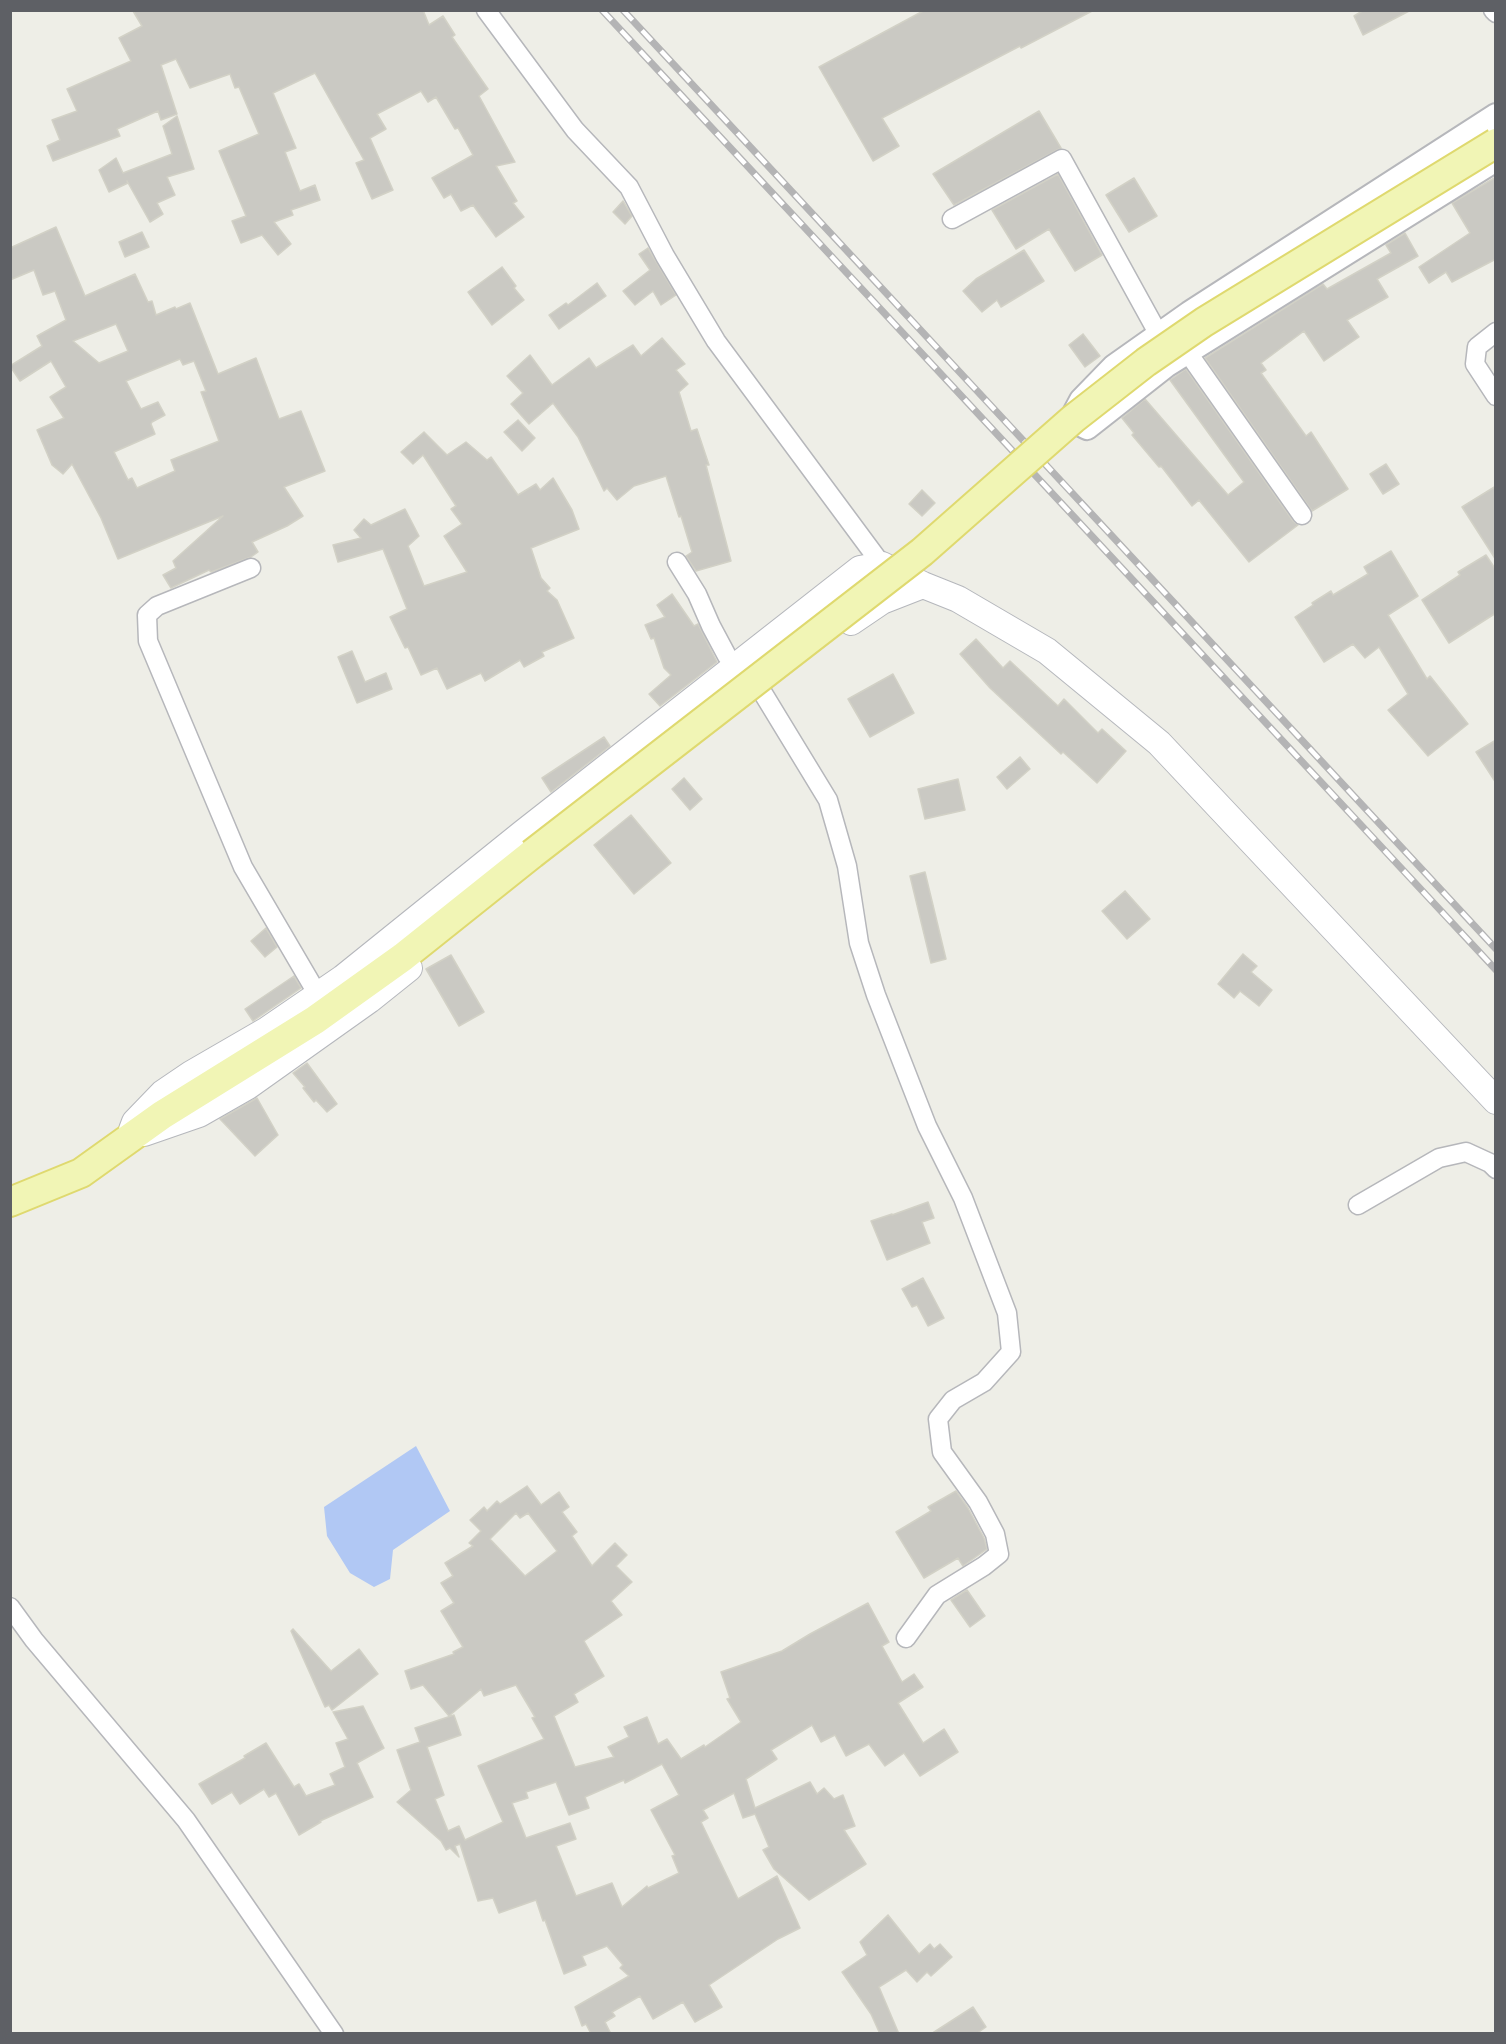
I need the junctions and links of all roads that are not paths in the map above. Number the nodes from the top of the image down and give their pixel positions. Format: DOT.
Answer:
graph roads {
  1 [pos="486,10"];
  2 [pos="1496,115"];
  3 [pos="1496,143"];
  4 [pos="1496,160"];
  5 [pos="952,219"];
  6 [pos="1164,331"];
  7 [pos="1496,332"];
  8 [pos="1188,352"];
  9 [pos="1496,396"];
  10 [pos="1302,515"];
  11 [pos="677,562"];
  12 [pos="882,565"];
  13 [pos="251,568"];
  14 [pos="922,585"];
  15 [pos="738,666"];
  16 [pos="761,690"];
  17 [pos="318,995"];
  18 [pos="1496,1101"];
  19 [pos="130,1137"];
  20 [pos="1496,1169"];
  21 [pos="10,1202"];
  22 [pos="1358,1205"];
  23 [pos="10,1607"];
  24 [pos="906,1638"];
  25 [pos="334,2034"];
  1 -- 12 [label="street"];
  2 -- 6 [label="street"];
  3 -- 19 [label="main road, bridge"];
  4 -- 8 [label="street"];
  5 -- 6 [label="street"];
  6 -- 8 [label="street"];
  6 -- 8 [label="street"];
  7 -- 9 [label="street"];
  8 -- 10 [label="street"];
  11 -- 15 [label="street"];
  12 -- 14 [label="main road"];
  12 -- 15 [label="main road"];
  13 -- 17 [label="street"];
  14 -- 16 [label="main road"];
  14 -- 18 [label="main road"];
  15 -- 16 [label="street"];
  15 -- 17 [label="main road"];
  16 -- 19 [label="main road"];
  16 -- 24 [label="street"];
  17 -- 19 [label="main road"];
  19 -- 21 [label="main road"];
  20 -- 22 [label="street"];
  23 -- 25 [label="street"];
}
